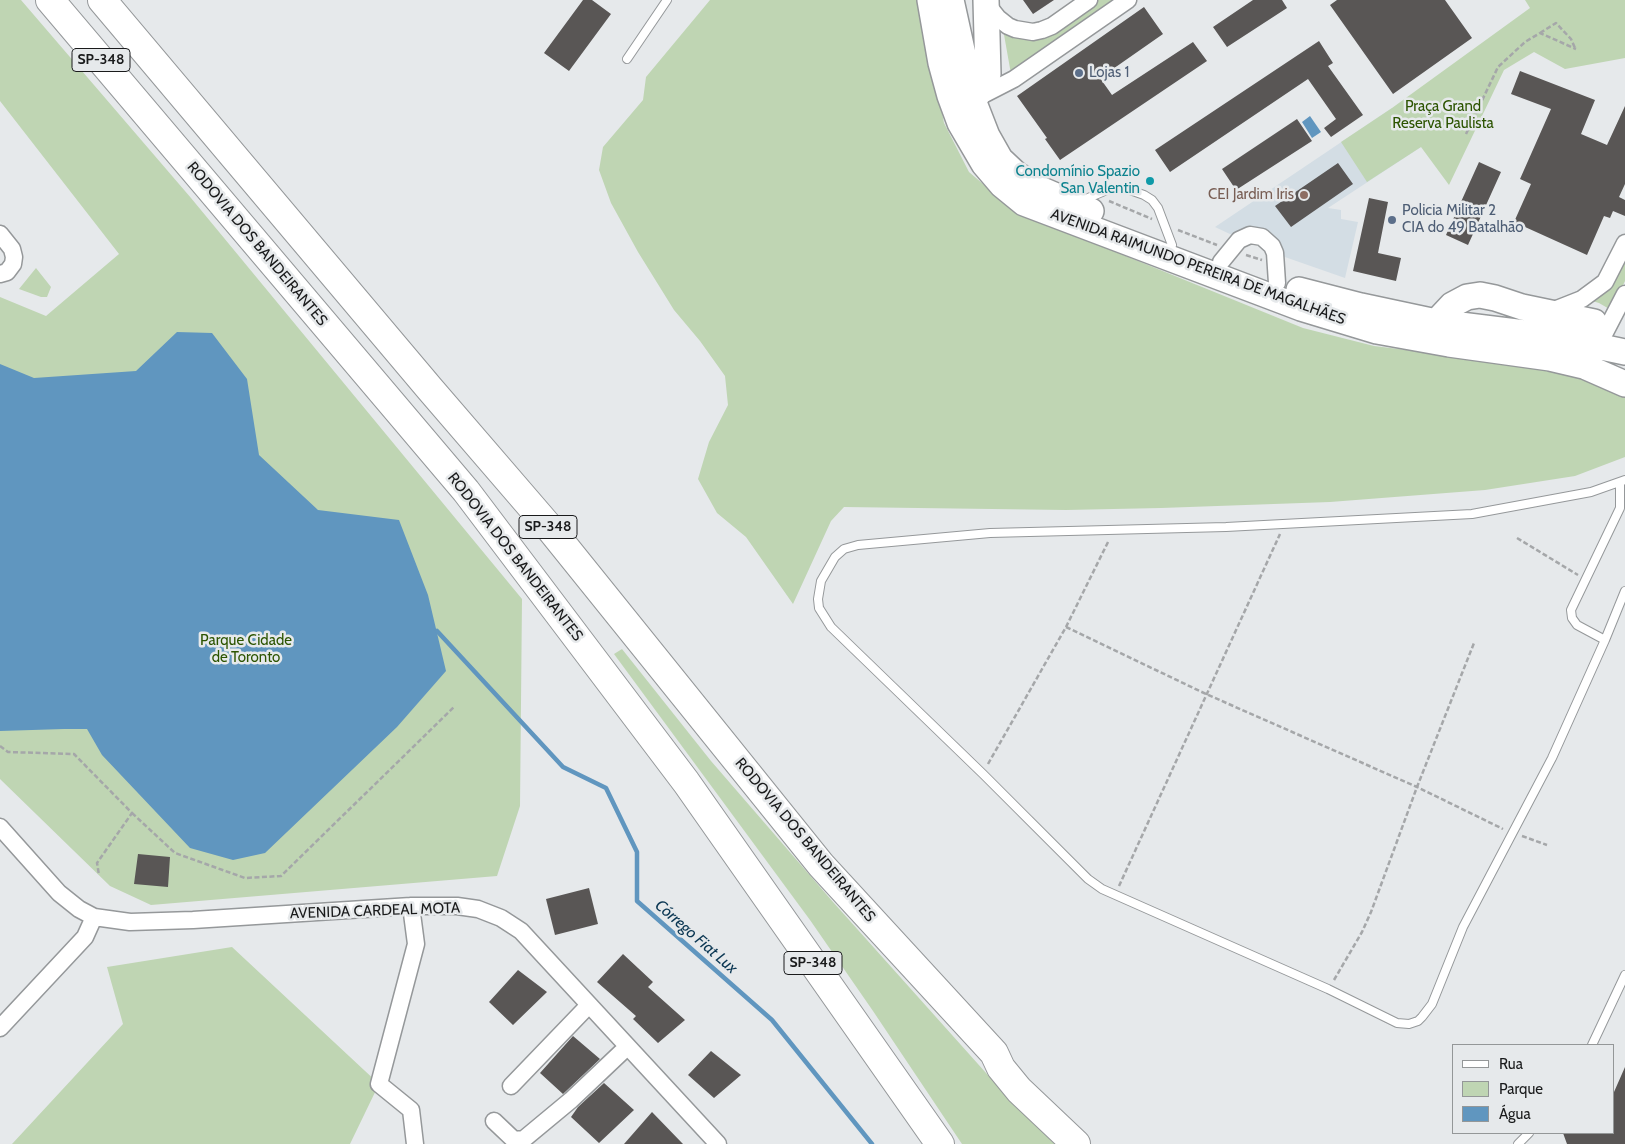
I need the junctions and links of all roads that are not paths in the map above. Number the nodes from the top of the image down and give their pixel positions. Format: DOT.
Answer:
graph roads {
  1 [pos="50,0"];
  2 [pos="102,0"];
  3 [pos="667,0"];
  4 [pos="930,0"];
  5 [pos="950,0"];
  6 [pos="1089,0"];
  7 [pos="1128,0"];
  8 [pos="986,2"];
  9 [pos="627,59"];
  10 [pos="961,98"];
  11 [pos="1073,204"];
  12 [pos="0,234"];
  13 [pos="1625,243"];
  14 [pos="1172,245"];
  15 [pos="1221,262"];
  16 [pos="0,274"];
  17 [pos="1277,283"];
  18 [pos="1625,294"];
  19 [pos="1494,298"];
  20 [pos="1548,312"];
  21 [pos="1436,322"];
  22 [pos="1472,337"];
  23 [pos="1597,346"];
  24 [pos="1625,352"];
  25 [pos="1550,358"];
  26 [pos="1625,384"];
  27 [pos="1622,482"];
  28 [pos="1623,509"];
  29 [pos="1625,591"];
  30 [pos="1605,640"];
  31 [pos="0,827"];
  32 [pos="411,906"];
  33 [pos="94,917"];
  34 [pos="1625,975"];
  35 [pos="588,1006"];
  36 [pos="0,1028"];
  37 [pos="1592,1044"];
  38 [pos="627,1047"];
  39 [pos="994,1053"];
  40 [pos="511,1086"];
  41 [pos="494,1121"];
  42 [pos="1528,1134"];
  43 [pos="415,1144"];
  44 [pos="718,1144"];
  45 [pos="940,1144"];
  46 [pos="1076,1144"];
  47 [pos="1097,1144"];
  48 [pos="1518,1144"];
  1 -- 45 [label="highway, RODOVIA DOS BANDEIRANTES / SP-348"];
  2 -- 39 [label="highway, RODOVIA DOS BANDEIRANTES / SP-348"];
  3 -- 9 [label="lane"];
  4 -- 10 [label="main road, AVENIDA RAIMUNDO PEREIRA DE MAGALHÃES"];
  5 -- 10 [label="main road, AVENIDA RAIMUNDO PEREIRA DE MAGALHÃES"];
  6 -- 8 [label="street"];
  7 -- 10 [label="street"];
  8 -- 10 [label="main road"];
  10 -- 11 [label="main road, AVENIDA RAIMUNDO PEREIRA DE MAGALHÃES"];
  10 -- 22 [label="main road, AVENIDA RAIMUNDO PEREIRA DE MAGALHÃES"];
  11 -- 14 [label="main road, AVENIDA RAIMUNDO PEREIRA DE MAGALHÃES"];
  11 -- 14 [label="lane"];
  12 -- 16 [label="street"];
  13 -- 20 [label="street"];
  14 -- 15 [label="main road, AVENIDA RAIMUNDO PEREIRA DE MAGALHÃES"];
  15 -- 17 [label="main road, AVENIDA RAIMUNDO PEREIRA DE MAGALHÃES"];
  15 -- 17 [label="street"];
  17 -- 21 [label="main road, AVENIDA RAIMUNDO PEREIRA DE MAGALHÃES"];
  18 -- 23 [label="street"];
  19 -- 20 [label="main road"];
  19 -- 21 [label="main road"];
  19 -- 22 [label="main road"];
  20 -- 23 [label="main road"];
  21 -- 22 [label="main road, AVENIDA RAIMUNDO PEREIRA DE MAGALHÃES"];
  22 -- 23 [label="main road, AVENIDA RAIMUNDO PEREIRA DE MAGALHÃES"];
  22 -- 25 [label="main road, AVENIDA RAIMUNDO PEREIRA DE MAGALHÃES"];
  23 -- 24 [label="main road, AVENIDA RAIMUNDO PEREIRA DE MAGALHÃES"];
  23 -- 25 [label="main road"];
  25 -- 26 [label="main road, AVENIDA RAIMUNDO PEREIRA DE MAGALHÃES"];
  27 -- 28 [label="lane"];
  27 -- 30 [label="lane"];
  28 -- 30 [label="lane"];
  29 -- 30 [label="lane"];
  31 -- 33 [label="street, AVENIDA CARDEAL MOTA"];
  32 -- 33 [label="street, AVENIDA CARDEAL MOTA"];
  32 -- 35 [label="street, AVENIDA CARDEAL MOTA"];
  32 -- 43 [label="street"];
  33 -- 36 [label="street"];
  34 -- 37 [label="lane"];
  35 -- 38 [label="street, AVENIDA CARDEAL MOTA"];
  35 -- 40 [label="street"];
  38 -- 41 [label="street"];
  38 -- 44 [label="street, AVENIDA CARDEAL MOTA"];
  39 -- 46 [label="highway"];
  39 -- 47 [label="highway"];
  42 -- 48 [label="lane"];
}
